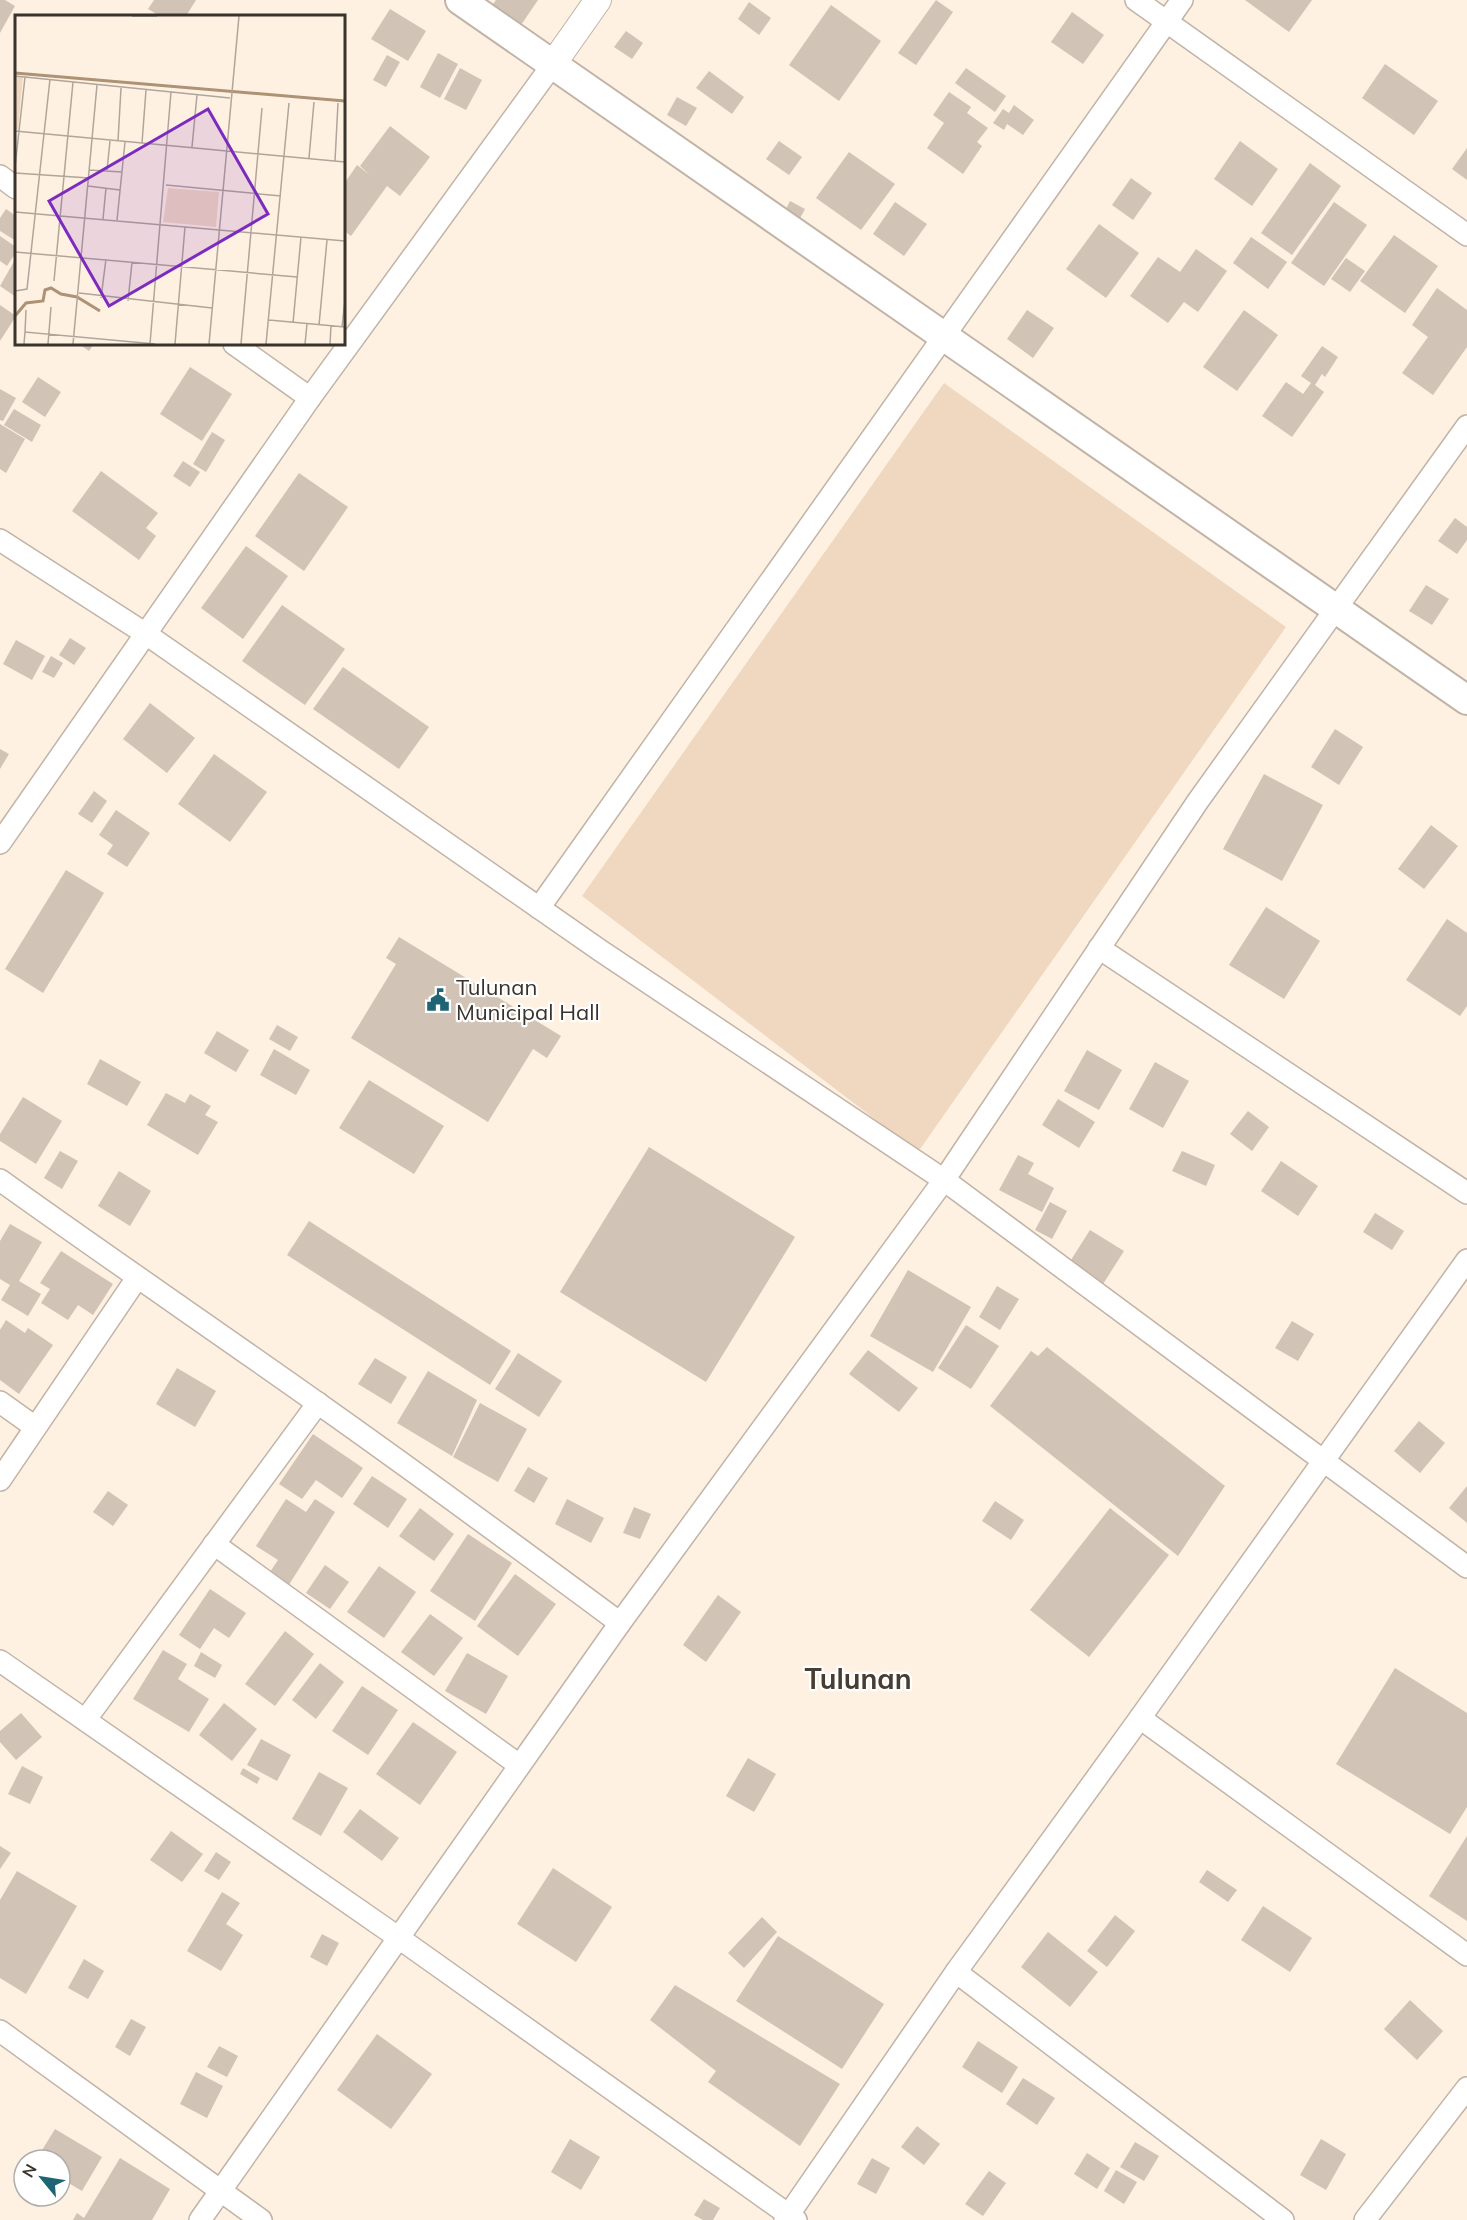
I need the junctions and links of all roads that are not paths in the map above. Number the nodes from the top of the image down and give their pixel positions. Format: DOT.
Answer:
graph roads {
  1 [pos="460,0"];
  2 [pos="598,0"];
  3 [pos="1136,0"];
  4 [pos="1182,0"];
  5 [pos="1167,22"];
  6 [pos="553,64"];
  7 [pos="0,176"];
  8 [pos="15,187"];
  9 [pos="1467,236"];
  10 [pos="944,336"];
  11 [pos="235,345"];
  12 [pos="310,398"];
  13 [pos="1467,426"];
  14 [pos="0,540"];
  15 [pos="1337,609"];
  16 [pos="146,634"];
  17 [pos="1467,700"];
  18 [pos="0,843"];
  19 [pos="538,908"];
  20 [pos="1099,948"];
  21 [pos="0,1180"];
  22 [pos="945,1180"];
  23 [pos="1467,1193"];
  24 [pos="1467,1260"];
  25 [pos="137,1278"];
  26 [pos="0,1401"];
  27 [pos="318,1403"];
  28 [pos="35,1426"];
  29 [pos="1325,1460"];
  30 [pos="0,1480"];
  31 [pos="214,1544"];
  32 [pos="1467,1567"];
  33 [pos="620,1623"];
  34 [pos="2,1666"];
  35 [pos="1140,1718"];
  36 [pos="86,1719"];
  37 [pos="519,1765"];
  38 [pos="399,1938"];
  39 [pos="1467,1955"];
  40 [pos="956,1972"];
  41 [pos="0,2031"];
  42 [pos="1467,2088"];
  43 [pos="220,2191"];
  44 [pos="790,2218"];
  45 [pos="200,2220"];
  46 [pos="261,2220"];
  47 [pos="1283,2220"];
  48 [pos="1365,2220"];
  1 -- 6 [label="main road"];
  2 -- 6 [label="street"];
  3 -- 5 [label="street"];
  4 -- 5 [label="street"];
  5 -- 9 [label="street"];
  5 -- 10 [label="street"];
  6 -- 10 [label="main road"];
  6 -- 12 [label="street"];
  7 -- 8 [label="street"];
  10 -- 15 [label="main road"];
  10 -- 19 [label="street"];
  11 -- 12 [label="street"];
  12 -- 16 [label="street"];
  13 -- 15 [label="street"];
  14 -- 16 [label="street"];
  15 -- 17 [label="main road"];
  15 -- 20 [label="street"];
  16 -- 18 [label="street"];
  16 -- 19 [label="street"];
  19 -- 22 [label="street"];
  20 -- 22 [label="street"];
  20 -- 23 [label="street"];
  21 -- 25 [label="street"];
  22 -- 29 [label="street"];
  22 -- 33 [label="street"];
  24 -- 29 [label="street"];
  25 -- 27 [label="street"];
  25 -- 28 [label="street"];
  26 -- 28 [label="street"];
  27 -- 31 [label="street"];
  27 -- 33 [label="street"];
  28 -- 30 [label="street"];
  29 -- 32 [label="street"];
  29 -- 35 [label="street"];
  31 -- 36 [label="street"];
  31 -- 37 [label="street"];
  33 -- 37 [label="street"];
  34 -- 36 [label="street"];
  35 -- 39 [label="street"];
  35 -- 40 [label="street"];
  36 -- 38 [label="street"];
  37 -- 38 [label="street"];
  38 -- 43 [label="street"];
  38 -- 44 [label="street"];
  40 -- 44 [label="street"];
  40 -- 47 [label="street"];
  41 -- 43 [label="street"];
  42 -- 48 [label="street"];
  43 -- 45 [label="street"];
  43 -- 46 [label="street"];
}
